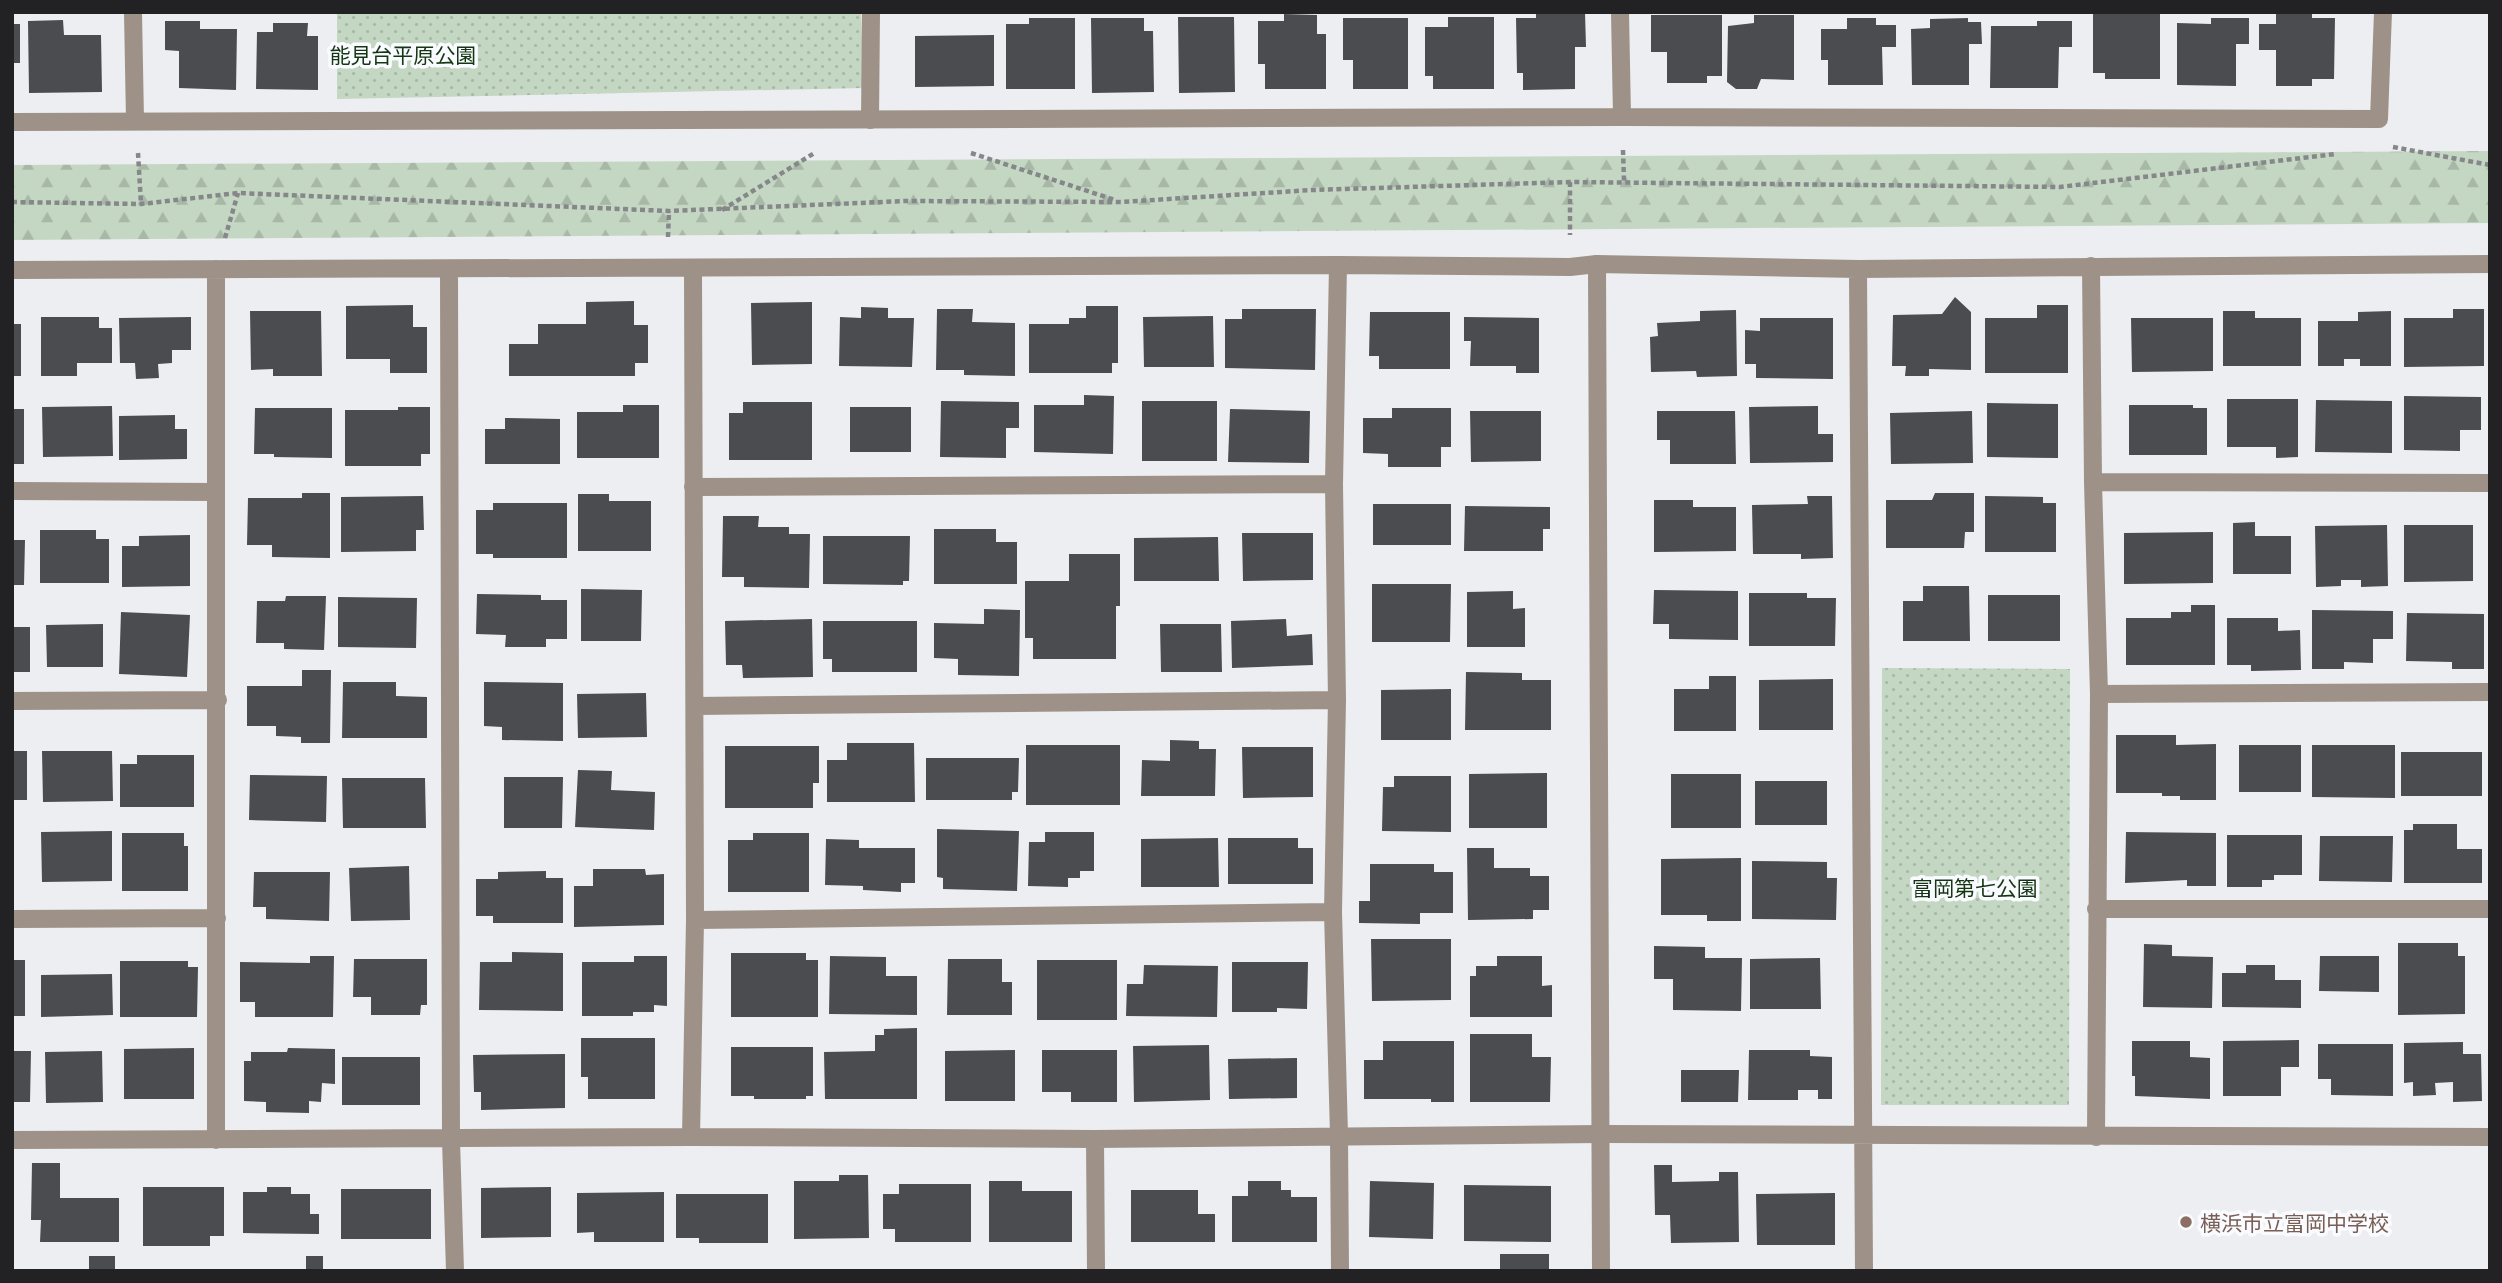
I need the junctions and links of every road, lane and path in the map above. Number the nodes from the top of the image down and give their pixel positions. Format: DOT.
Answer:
graph roads {
  1 [pos="133,12"];
  2 [pos="871,12"];
  3 [pos="1620,12"];
  4 [pos="2383,12"];
  5 [pos="1622,117"];
  6 [pos="2379,119"];
  7 [pos="135,120"];
  8 [pos="870,120"];
  9 [pos="12,121"];
  10 [pos="824,148"];
  11 [pos="962,150"];
  12 [pos="2336,154"];
  13 [pos="2490,165"];
  14 [pos="1570,182"];
  15 [pos="238,193"];
  16 [pos="12,202"];
  17 [pos="1121,202"];
  18 [pos="141,204"];
  19 [pos="721,210"];
  20 [pos="1597,264"];
  21 [pos="2490,264"];
  22 [pos="1338,265"];
  23 [pos="2091,266"];
  24 [pos="1570,267"];
  25 [pos="216,269"];
  26 [pos="449,269"];
  27 [pos="693,269"];
  28 [pos="1858,269"];
  29 [pos="12,270"];
  30 [pos="2093,482"];
  31 [pos="2490,483"];
  32 [pos="1334,484"];
  33 [pos="693,487"];
  34 [pos="12,491"];
  35 [pos="216,492"];
  36 [pos="2490,692"];
  37 [pos="2099,694"];
  38 [pos="1337,699"];
  39 [pos="218,700"];
  40 [pos="12,701"];
  41 [pos="695,705"];
  42 [pos="2096,909"];
  43 [pos="2490,909"];
  44 [pos="1333,912"];
  45 [pos="217,918"];
  46 [pos="12,919"];
  47 [pos="695,920"];
  48 [pos="1601,1134"];
  49 [pos="1863,1134"];
  50 [pos="1339,1135"];
  51 [pos="691,1137"];
  52 [pos="2096,1137"];
  53 [pos="2490,1137"];
  54 [pos="1095,1139"];
  55 [pos="12,1140"];
  56 [pos="216,1140"];
  57 [pos="451,1140"];
  58 [pos="455,1271"];
  59 [pos="1096,1271"];
  60 [pos="1340,1271"];
  61 [pos="1601,1271"];
  62 [pos="1864,1271"];
  1 -- 7 [label="street"];
  2 -- 8 [label="street"];
  3 -- 5 [label="street"];
  4 -- 6 [label="street"];
  5 -- 6 [label="street"];
  5 -- 8 [label="street"];
  6 -- 13 [label="path"];
  7 -- 8 [label="street"];
  7 -- 9 [label="street"];
  7 -- 18 [label="path"];
  10 -- 19 [label="path"];
  11 -- 17 [label="path"];
  12 -- 14 [label="path"];
  14 -- 17 [label="path"];
  14 -- 24 [label="path"];
  15 -- 18 [label="path"];
  15 -- 19 [label="path"];
  15 -- 25 [label="path"];
  16 -- 18 [label="path"];
  17 -- 19 [label="path"];
  20 -- 24 [label="street"];
  20 -- 28 [label="street"];
  20 -- 48 [label="street"];
  21 -- 23 [label="street"];
  22 -- 24 [label="street"];
  22 -- 27 [label="street"];
  22 -- 32 [label="street"];
  23 -- 28 [label="street"];
  23 -- 30 [label="street"];
  25 -- 26 [label="street"];
  25 -- 29 [label="street"];
  25 -- 35 [label="street"];
  26 -- 27 [label="street"];
  26 -- 57 [label="street"];
  27 -- 33 [label="street"];
  28 -- 49 [label="street"];
  30 -- 31 [label="street"];
  30 -- 37 [label="street"];
  32 -- 33 [label="street"];
  32 -- 38 [label="street"];
  33 -- 41 [label="street"];
  34 -- 35 [label="street"];
  35 -- 39 [label="street"];
  36 -- 37 [label="street"];
  37 -- 42 [label="street"];
  38 -- 41 [label="street"];
  38 -- 44 [label="street"];
  39 -- 40 [label="street"];
  39 -- 45 [label="street"];
  41 -- 47 [label="street"];
  42 -- 43 [label="street"];
  42 -- 52 [label="street"];
  44 -- 47 [label="street"];
  44 -- 50 [label="street"];
  45 -- 46 [label="street"];
  45 -- 56 [label="street"];
  47 -- 51 [label="street"];
  48 -- 49 [label="street"];
  48 -- 50 [label="street"];
  48 -- 61 [label="street"];
  49 -- 52 [label="street"];
  49 -- 62 [label="street"];
  50 -- 54 [label="street"];
  50 -- 60 [label="street"];
  51 -- 54 [label="street"];
  51 -- 57 [label="street"];
  52 -- 53 [label="street"];
  54 -- 59 [label="street"];
  55 -- 56 [label="street"];
  56 -- 57 [label="street"];
  57 -- 58 [label="street"];
}
